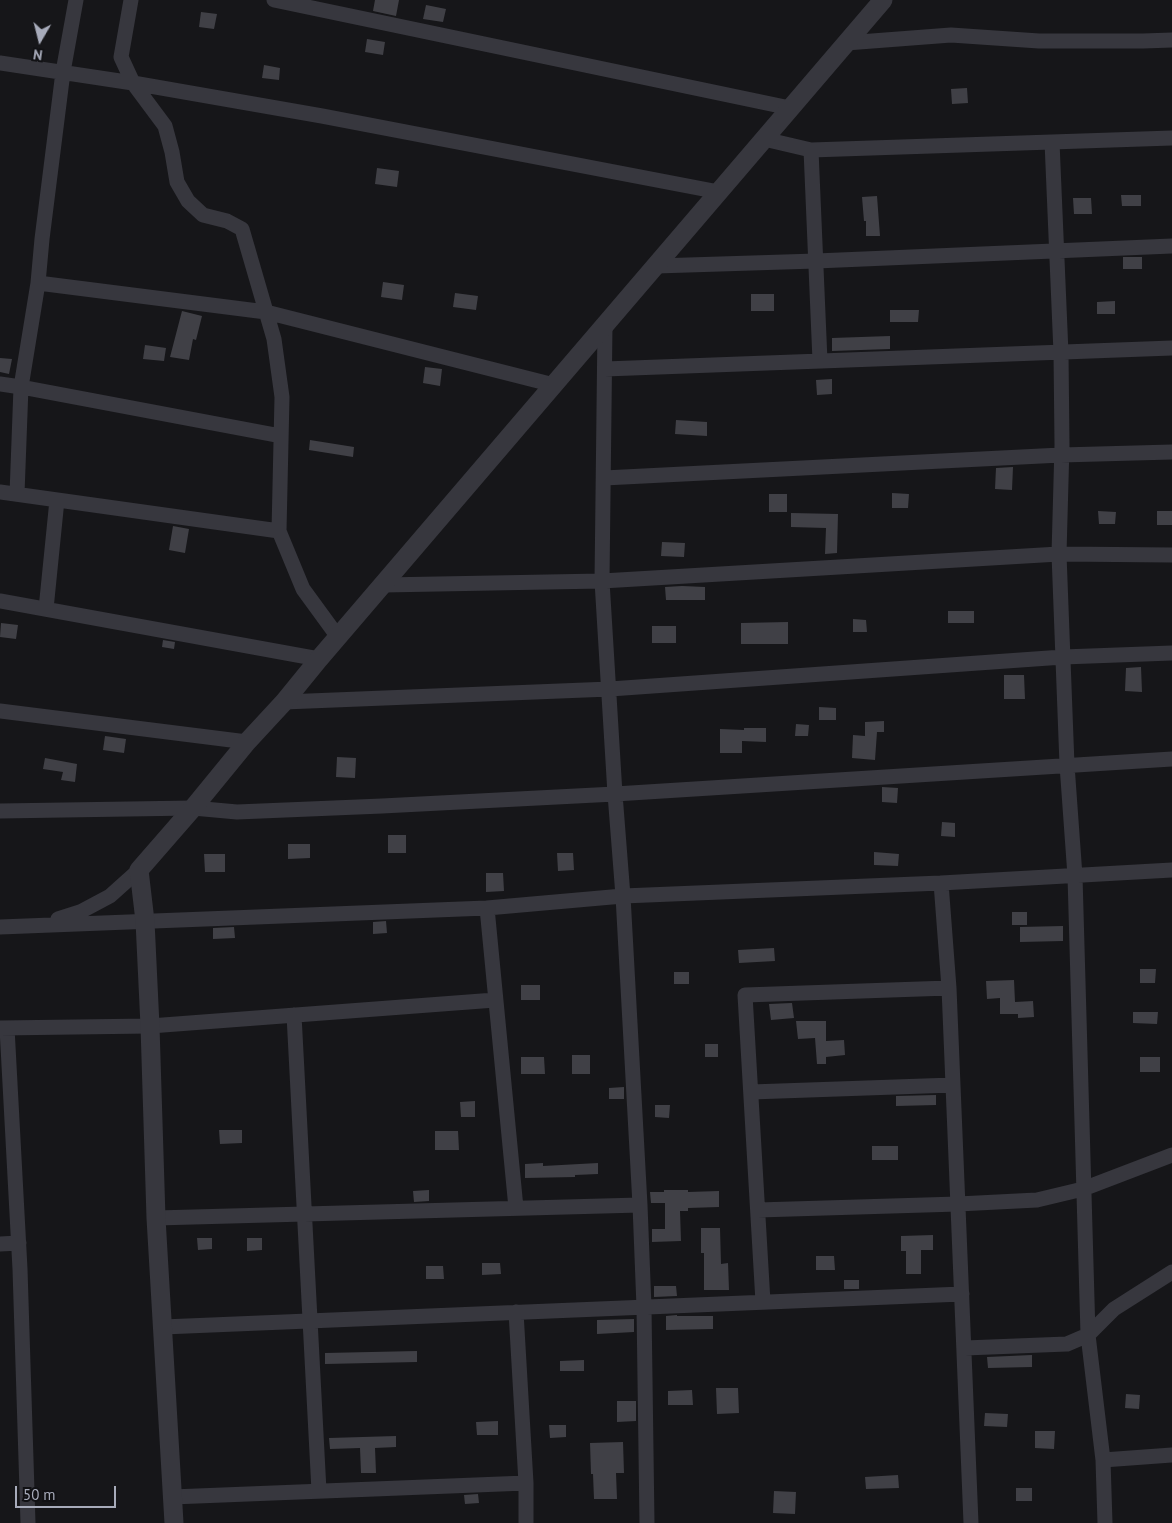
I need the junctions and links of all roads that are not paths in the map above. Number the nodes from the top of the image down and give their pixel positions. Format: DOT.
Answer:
graph roads {
  1 [pos="76,0"];
  2 [pos="131,0"];
  3 [pos="274,0"];
  4 [pos="883,0"];
  5 [pos="1172,40"];
  6 [pos="846,43"];
  7 [pos="0,63"];
  8 [pos="63,72"];
  9 [pos="133,83"];
  10 [pos="790,108"];
  11 [pos="1172,138"];
  12 [pos="764,139"];
  13 [pos="1052,142"];
  14 [pos="811,150"];
  15 [pos="719,192"];
  16 [pos="1172,246"];
  17 [pos="1057,251"];
  18 [pos="816,261"];
  19 [pos="656,266"];
  20 [pos="38,283"];
  21 [pos="266,312"];
  22 [pos="605,325"];
  23 [pos="1172,348"];
  24 [pos="1061,352"];
  25 [pos="820,361"];
  26 [pos="605,369"];
  27 [pos="0,384"];
  28 [pos="554,384"];
  29 [pos="21,387"];
  30 [pos="281,436"];
  31 [pos="1172,452"];
  32 [pos="1061,455"];
  33 [pos="604,478"];
  34 [pos="0,492"];
  35 [pos="17,494"];
  36 [pos="57,500"];
  37 [pos="279,531"];
  38 [pos="1059,554"];
  39 [pos="1172,555"];
  40 [pos="602,581"];
  41 [pos="383,585"];
  42 [pos="0,600"];
  43 [pos="46,609"];
  44 [pos="338,637"];
  45 [pos="1172,653"];
  46 [pos="1063,657"];
  47 [pos="319,659"];
  48 [pos="610,689"];
  49 [pos="284,702"];
  50 [pos="0,711"];
  51 [pos="247,742"];
  52 [pos="1172,759"];
  53 [pos="1067,766"];
  54 [pos="615,794"];
  55 [pos="193,808"];
  56 [pos="0,811"];
  57 [pos="139,870"];
  58 [pos="1172,870"];
  59 [pos="1075,876"];
  60 [pos="941,884"];
  61 [pos="623,896"];
  62 [pos="487,908"];
  63 [pos="145,921"];
  64 [pos="39,925"];
  65 [pos="0,927"];
  66 [pos="949,988"];
  67 [pos="495,1000"];
  68 [pos="294,1015"];
  69 [pos="150,1026"];
  70 [pos="4,1028"];
  71 [pos="953,1085"];
  72 [pos="751,1092"];
  73 [pos="1172,1155"];
  74 [pos="1084,1189"];
  75 [pos="958,1204"];
  76 [pos="640,1205"];
  77 [pos="516,1208"];
  78 [pos="758,1210"];
  79 [pos="304,1213"];
  80 [pos="156,1218"];
  81 [pos="19,1243"];
  82 [pos="0,1244"];
  83 [pos="1172,1272"];
  84 [pos="962,1294"];
  85 [pos="763,1302"];
  86 [pos="644,1307"];
  87 [pos="516,1312"];
  88 [pos="310,1321"];
  89 [pos="163,1327"];
  90 [pos="1088,1335"];
  91 [pos="965,1348"];
  92 [pos="1172,1455"];
  93 [pos="1103,1460"];
  94 [pos="526,1483"];
  95 [pos="319,1491"];
  96 [pos="172,1497"];
  97 [pos="28,1523"];
  98 [pos="174,1523"];
  99 [pos="526,1523"];
  100 [pos="647,1523"];
  101 [pos="971,1523"];
  102 [pos="1105,1523"];
  1 -- 8 [label="street"];
  2 -- 9 [label="street"];
  3 -- 10 [label="street"];
  4 -- 6 [label="street"];
  5 -- 6 [label="street"];
  6 -- 10 [label="street"];
  7 -- 8 [label="street"];
  8 -- 9 [label="street"];
  8 -- 20 [label="street"];
  9 -- 15 [label="street"];
  9 -- 21 [label="street"];
  10 -- 12 [label="street"];
  11 -- 13 [label="street"];
  12 -- 14 [label="street"];
  12 -- 15 [label="street"];
  13 -- 14 [label="street"];
  13 -- 17 [label="street"];
  14 -- 18 [label="street"];
  15 -- 19 [label="street"];
  16 -- 17 [label="street"];
  17 -- 18 [label="street"];
  17 -- 24 [label="street"];
  18 -- 19 [label="street"];
  18 -- 25 [label="street"];
  19 -- 22 [label="street"];
  20 -- 21 [label="street"];
  20 -- 29 [label="street"];
  21 -- 28 [label="street"];
  21 -- 30 [label="street"];
  22 -- 26 [label="street"];
  22 -- 28 [label="street"];
  23 -- 24 [label="street"];
  24 -- 25 [label="street"];
  24 -- 32 [label="street"];
  25 -- 26 [label="street"];
  26 -- 33 [label="street"];
  27 -- 29 [label="street"];
  28 -- 41 [label="street"];
  29 -- 30 [label="street"];
  29 -- 35 [label="street"];
  30 -- 37 [label="street"];
  31 -- 32 [label="street"];
  32 -- 33 [label="street"];
  32 -- 38 [label="street"];
  33 -- 40 [label="street"];
  34 -- 35 [label="street"];
  35 -- 36 [label="street"];
  36 -- 37 [label="street"];
  36 -- 43 [label="street"];
  37 -- 44 [label="street"];
  38 -- 39 [label="street"];
  38 -- 40 [label="street"];
  38 -- 46 [label="street"];
  40 -- 41 [label="street"];
  40 -- 48 [label="street"];
  41 -- 44 [label="street"];
  42 -- 43 [label="street"];
  43 -- 47 [label="street"];
  44 -- 47 [label="street"];
  45 -- 46 [label="street"];
  46 -- 48 [label="street"];
  46 -- 53 [label="street"];
  47 -- 49 [label="street"];
  48 -- 49 [label="street"];
  48 -- 54 [label="street"];
  49 -- 51 [label="street"];
  50 -- 51 [label="street"];
  51 -- 55 [label="street"];
  52 -- 53 [label="street"];
  53 -- 54 [label="street"];
  53 -- 59 [label="street"];
  54 -- 55 [label="street"];
  54 -- 61 [label="street"];
  55 -- 56 [label="street"];
  55 -- 57 [label="street"];
  57 -- 63 [label="street"];
  57 -- 64 [label="street"];
  58 -- 59 [label="street"];
  59 -- 60 [label="street"];
  59 -- 74 [label="street"];
  60 -- 61 [label="street"];
  60 -- 66 [label="street"];
  61 -- 62 [label="street"];
  61 -- 76 [label="street"];
  62 -- 63 [label="street"];
  62 -- 67 [label="street"];
  63 -- 64 [label="street"];
  63 -- 69 [label="street"];
  64 -- 65 [label="street"];
  66 -- 71 [label="street"];
  66 -- 72 [label="street"];
  67 -- 68 [label="street"];
  67 -- 77 [label="street"];
  68 -- 69 [label="street"];
  68 -- 79 [label="street"];
  69 -- 70 [label="street"];
  69 -- 80 [label="street"];
  70 -- 81 [label="street"];
  71 -- 72 [label="street"];
  71 -- 75 [label="street"];
  72 -- 78 [label="street"];
  73 -- 74 [label="street"];
  74 -- 75 [label="street"];
  74 -- 90 [label="street"];
  75 -- 78 [label="street"];
  75 -- 84 [label="street"];
  76 -- 77 [label="street"];
  76 -- 86 [label="street"];
  77 -- 79 [label="street"];
  78 -- 85 [label="street"];
  79 -- 80 [label="street"];
  79 -- 88 [label="street"];
  80 -- 89 [label="street"];
  81 -- 82 [label="street"];
  81 -- 97 [label="street"];
  83 -- 90 [label="street"];
  84 -- 85 [label="street"];
  84 -- 91 [label="street"];
  85 -- 86 [label="street"];
  86 -- 87 [label="street"];
  86 -- 100 [label="street"];
  87 -- 88 [label="street"];
  87 -- 94 [label="street"];
  88 -- 89 [label="street"];
  88 -- 95 [label="street"];
  89 -- 96 [label="street"];
  90 -- 91 [label="street"];
  90 -- 93 [label="street"];
  91 -- 101 [label="street"];
  92 -- 93 [label="street"];
  93 -- 102 [label="street"];
  94 -- 95 [label="street"];
  94 -- 99 [label="street"];
  95 -- 96 [label="street"];
  96 -- 98 [label="street"];
}
